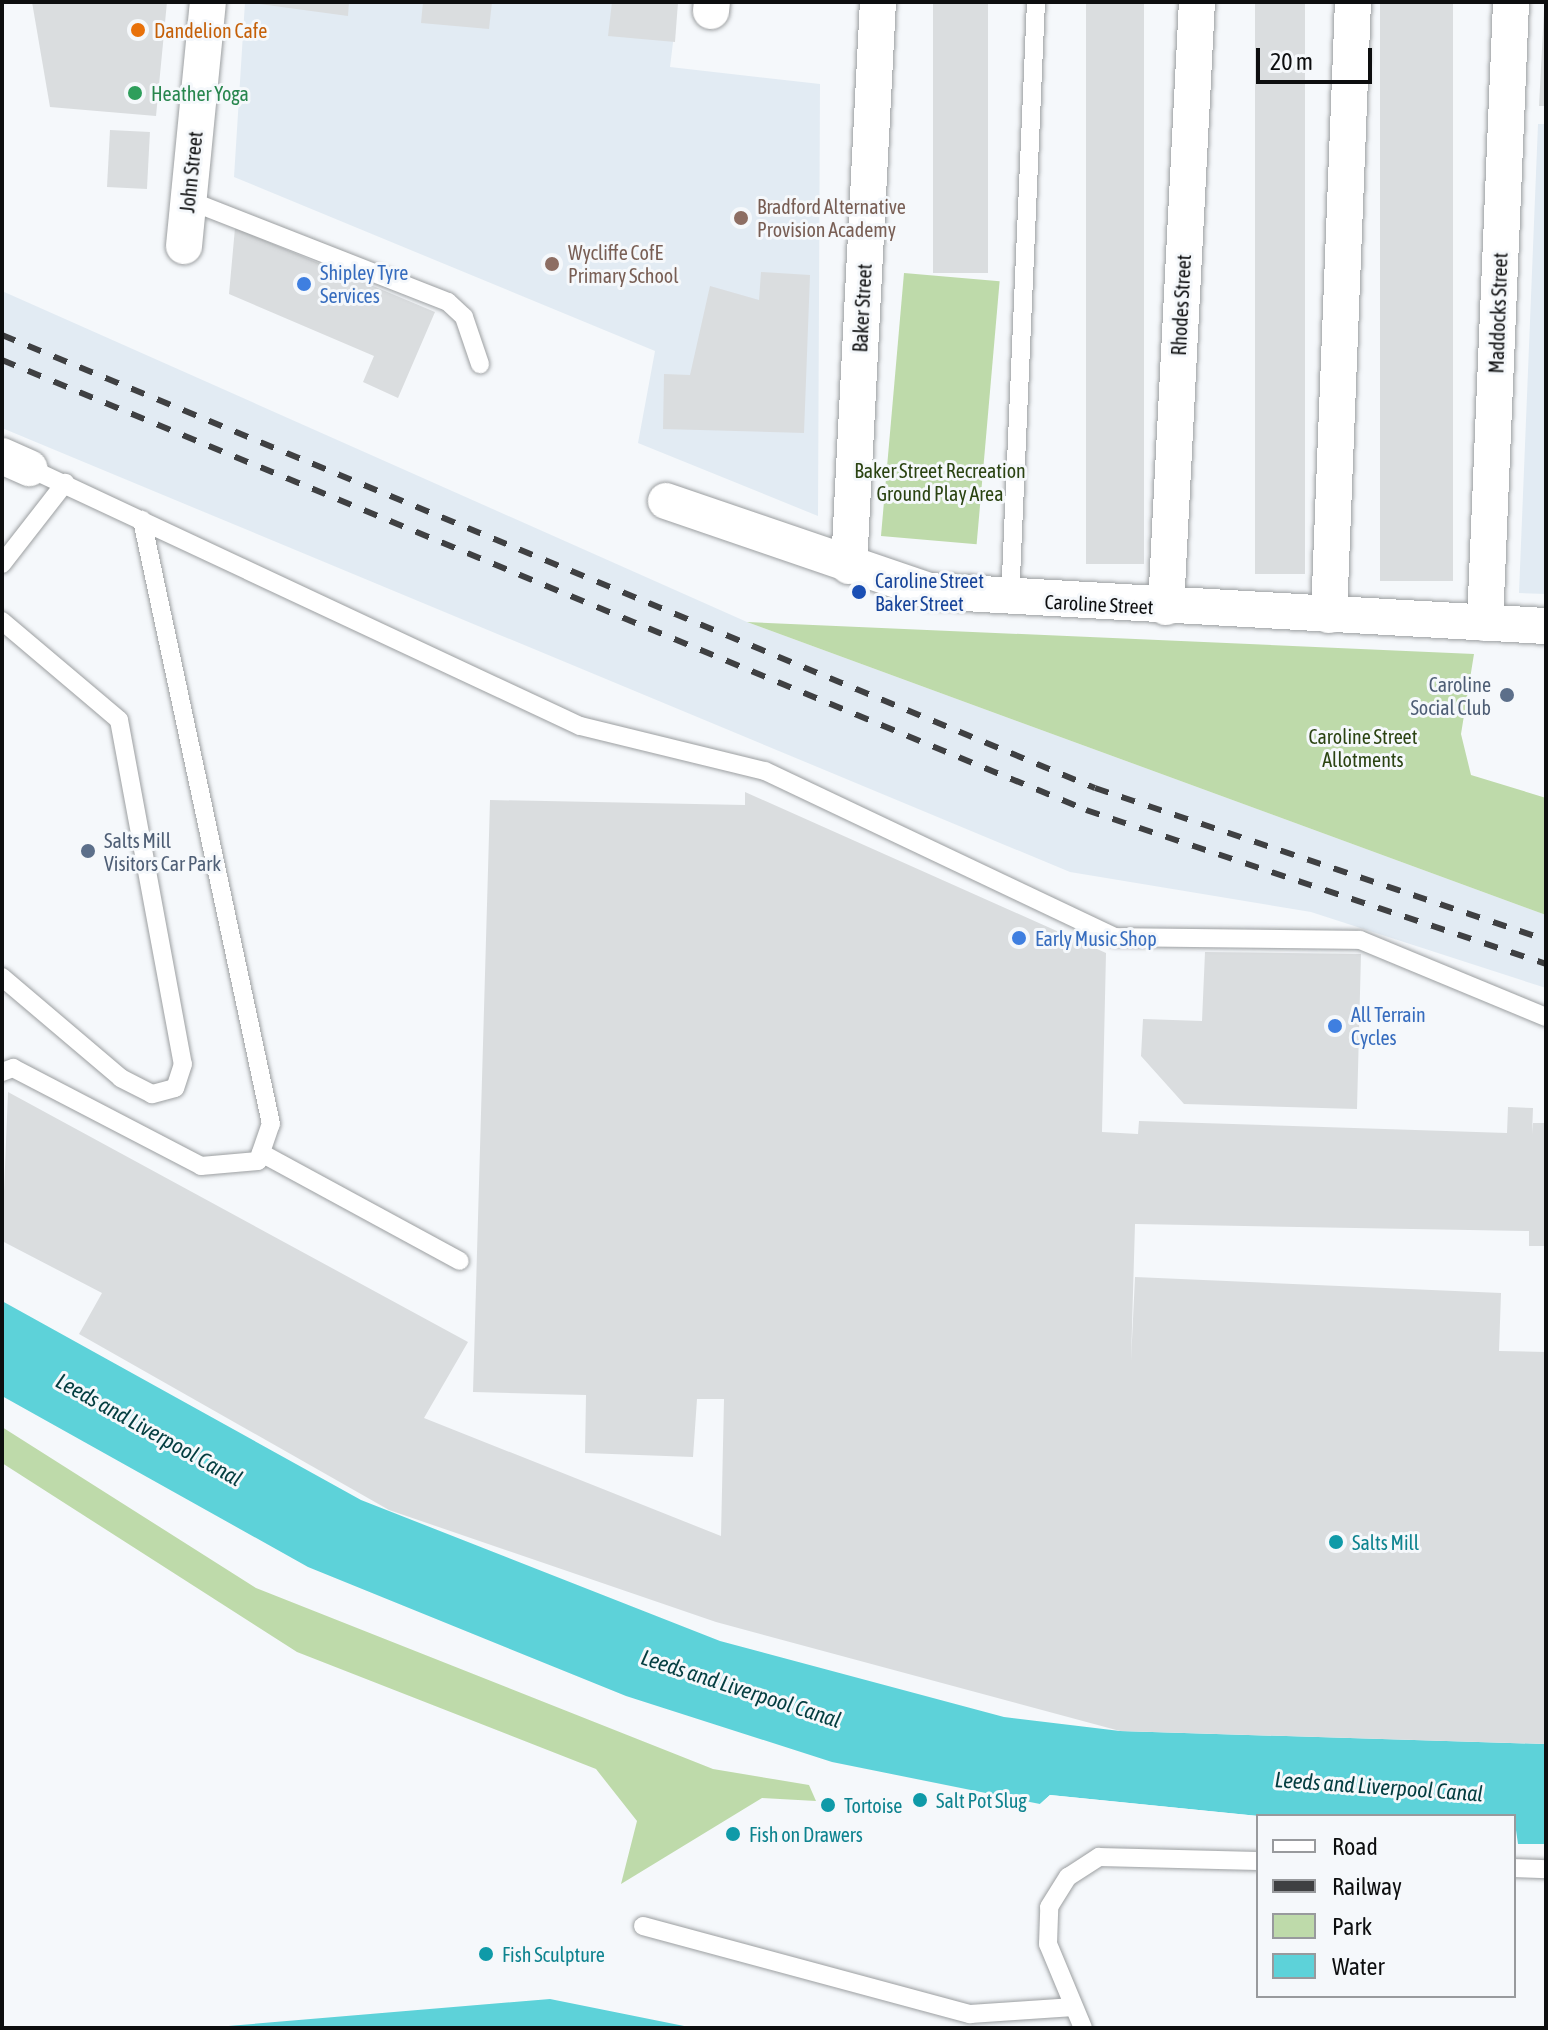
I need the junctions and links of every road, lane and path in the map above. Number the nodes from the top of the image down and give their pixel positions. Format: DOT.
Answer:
graph roads {
  1 [pos="208,2"];
  2 [pos="878,2"];
  3 [pos="1036,2"];
  4 [pos="1197,2"];
  5 [pos="1353,2"];
  6 [pos="1511,2"];
  7 [pos="188,200"];
  8 [pos="184,246"];
  9 [pos="480,364"];
  10 [pos="16,462"];
  11 [pos="65,483"];
  12 [pos="666,501"];
  13 [pos="142,520"];
  14 [pos="2,564"];
  15 [pos="849,566"];
  16 [pos="1010,600"];
  17 [pos="1166,607"];
  18 [pos="1329,615"];
  19 [pos="2,621"];
  20 [pos="1485,623"];
  21 [pos="1546,626"];
  22 [pos="2,977"];
  23 [pos="1546,1017"];
  24 [pos="2,1072"];
  25 [pos="261,1153"];
  26 [pos="460,1261"];
  27 [pos="1256,1861"];
  28 [pos="1516,1868"];
  29 [pos="1546,1869"];
  30 [pos="643,1926"];
  31 [pos="1074,2007"];
  32 [pos="1083,2028"];
  1 -- 7 [label="street, John Street"];
  2 -- 15 [label="street, Baker Street"];
  3 -- 16 [label="lane"];
  4 -- 17 [label="street, Rhodes Street"];
  5 -- 18 [label="street"];
  6 -- 20 [label="street, Maddocks Street"];
  7 -- 8 [label="street, John Street"];
  7 -- 9 [label="lane"];
  10 -- 11 [label="lane"];
  11 -- 13 [label="lane"];
  11 -- 14 [label="lane"];
  12 -- 15 [label="street, Caroline Street"];
  13 -- 23 [label="lane"];
  13 -- 25 [label="lane"];
  15 -- 16 [label="street, Caroline Street"];
  16 -- 17 [label="street, Caroline Street"];
  17 -- 18 [label="street, Caroline Street"];
  18 -- 20 [label="street, Caroline Street"];
  19 -- 22 [label="lane"];
  20 -- 21 [label="street, Caroline Street"];
  24 -- 25 [label="lane"];
  25 -- 26 [label="lane"];
  27 -- 31 [label="lane"];
  28 -- 29 [label="lane"];
  30 -- 31 [label="lane"];
  31 -- 32 [label="lane"];
}
